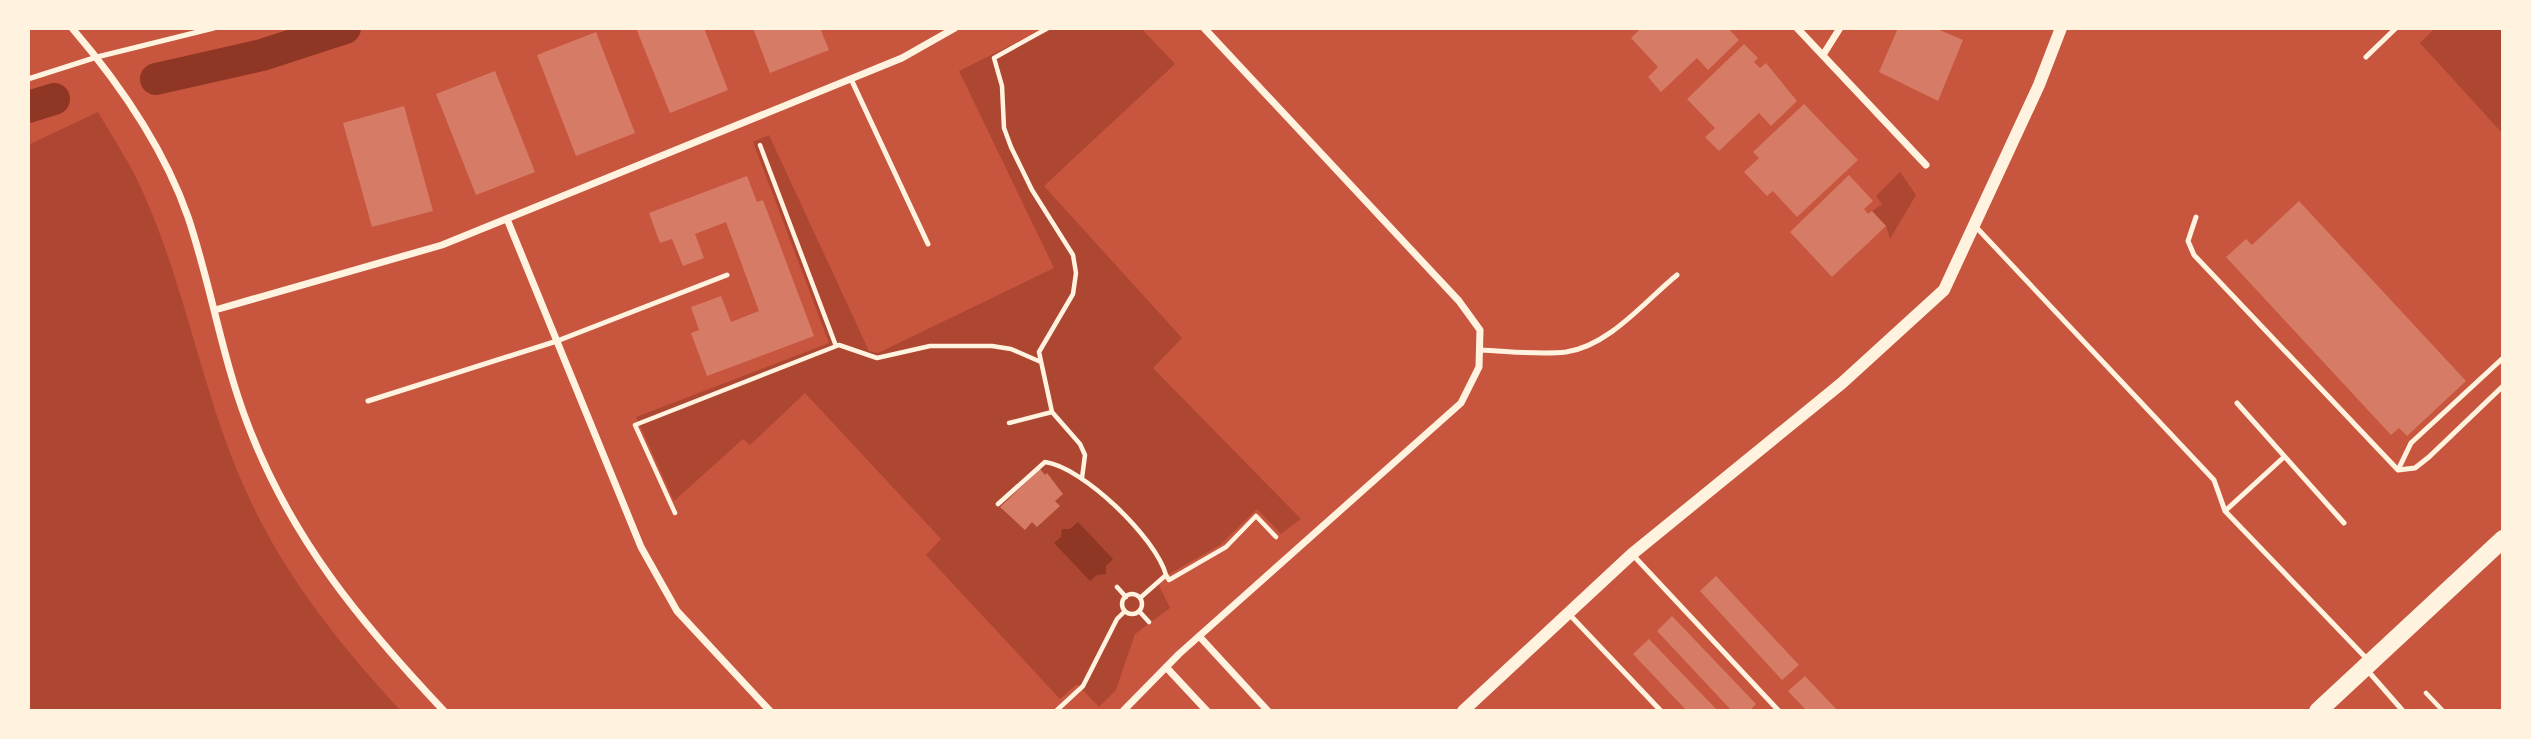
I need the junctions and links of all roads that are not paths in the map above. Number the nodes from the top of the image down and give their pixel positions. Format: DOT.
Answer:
graph roads {
  1 [pos="72,28"];
  2 [pos="214,28"];
  3 [pos="955,28"];
  4 [pos="1204,28"];
  5 [pos="1797,28"];
  6 [pos="1840,28"];
  7 [pos="2061,28"];
  8 [pos="2396,28"];
  9 [pos="1822,55"];
  10 [pos="97,57"];
  11 [pos="2366,57"];
  12 [pos="28,79"];
  13 [pos="851,79"];
  14 [pos="1926,165"];
  15 [pos="2196,217"];
  16 [pos="506,219"];
  17 [pos="1974,225"];
  18 [pos="928,244"];
  19 [pos="727,275"];
  20 [pos="1676,275"];
  21 [pos="215,310"];
  22 [pos="557,341"];
  23 [pos="1480,350"];
  24 [pos="2503,358"];
  25 [pos="2503,386"];
  26 [pos="368,401"];
  27 [pos="2237,403"];
  28 [pos="2284,457"];
  29 [pos="2398,470"];
  30 [pos="2225,511"];
  31 [pos="2344,523"];
  32 [pos="2503,539"];
  33 [pos="1632,554"];
  34 [pos="1567,612"];
  35 [pos="1199,636"];
  36 [pos="2367,665"];
  37 [pos="1167,667"];
  38 [pos="444,711"];
  39 [pos="771,711"];
  40 [pos="1123,711"];
  41 [pos="1207,711"];
  42 [pos="1268,711"];
  43 [pos="1463,711"];
  44 [pos="1661,711"];
  45 [pos="1779,711"];
  46 [pos="2318,711"];
  47 [pos="2403,711"];
  1 -- 10 [label="street"];
  2 -- 10 [label="lane"];
  3 -- 13 [label="street"];
  4 -- 23 [label="street"];
  5 -- 9 [label="street"];
  6 -- 9 [label="street"];
  7 -- 17 [label="street"];
  8 -- 11 [label="lane"];
  9 -- 14 [label="street"];
  10 -- 12 [label="lane"];
  10 -- 21 [label="street"];
  13 -- 16 [label="street"];
  13 -- 18 [label="lane"];
  15 -- 29 [label="lane"];
  16 -- 21 [label="street"];
  16 -- 22 [label="street"];
  17 -- 30 [label="lane"];
  17 -- 33 [label="street"];
  19 -- 22 [label="lane"];
  20 -- 23 [label="lane"];
  21 -- 38 [label="street"];
  22 -- 26 [label="lane"];
  22 -- 39 [label="street"];
  23 -- 35 [label="street"];
  24 -- 29 [label="lane"];
  25 -- 29 [label="lane"];
  27 -- 28 [label="lane"];
  28 -- 30 [label="lane"];
  28 -- 31 [label="lane"];
  30 -- 36 [label="lane"];
  32 -- 36 [label="main road"];
  33 -- 34 [label="street"];
  33 -- 45 [label="lane"];
  34 -- 43 [label="street"];
  34 -- 44 [label="lane"];
  35 -- 37 [label="street"];
  35 -- 42 [label="street"];
  36 -- 46 [label="main road"];
  36 -- 47 [label="lane"];
  37 -- 40 [label="street"];
  37 -- 41 [label="street"];
}
